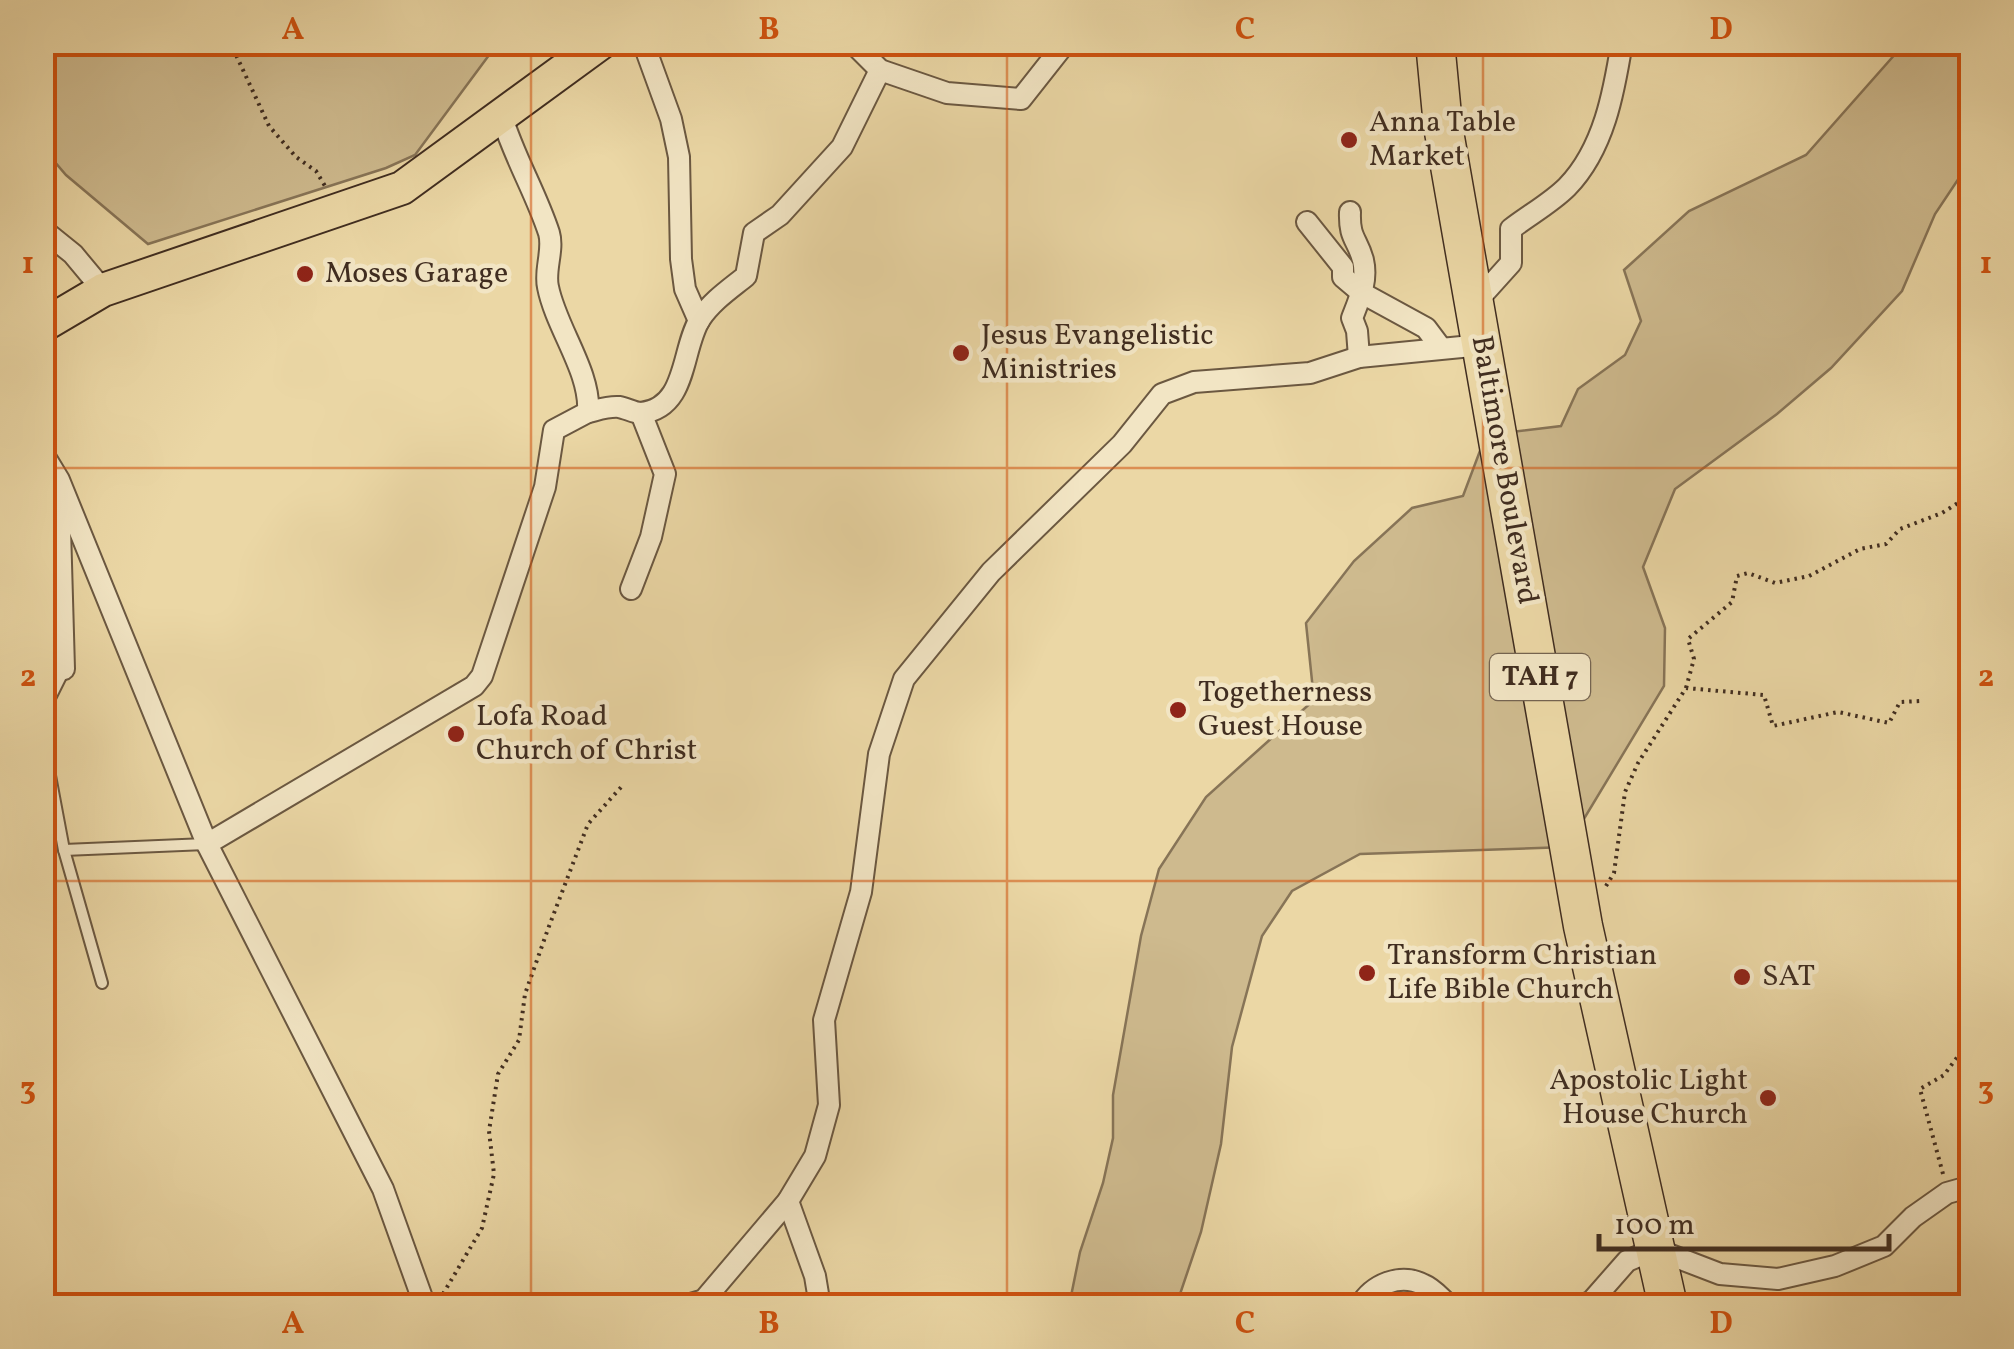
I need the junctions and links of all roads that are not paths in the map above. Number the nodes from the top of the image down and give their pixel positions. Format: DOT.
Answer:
graph roads {
  1 [pos="602,42"];
  2 [pos="643,42"];
  3 [pos="852,42"];
  4 [pos="1066,42"];
  5 [pos="1435,42"];
  6 [pos="1622,42"];
  7 [pos="880,70"];
  8 [pos="502,117"];
  9 [pos="1350,212"];
  10 [pos="1307,222"];
  11 [pos="42,229"];
  12 [pos="103,290"];
  13 [pos="1362,294"];
  14 [pos="1475,303"];
  15 [pos="699,321"];
  16 [pos="42,326"];
  17 [pos="1482,345"];
  18 [pos="1440,348"];
  19 [pos="1359,357"];
  20 [pos="588,412"];
  21 [pos="641,413"];
  22 [pos="42,452"];
  23 [pos="58,480"];
  24 [pos="631,589"];
  25 [pos="53,671"];
  26 [pos="42,714"];
  27 [pos="42,733"];
  28 [pos="207,844"];
  29 [pos="64,850"];
  30 [pos="102,983"];
  31 [pos="1972,1186"];
  32 [pos="788,1201"];
  33 [pos="1655,1249"];
  34 [pos="425,1306"];
  35 [pos="684,1306"];
  36 [pos="820,1306"];
  37 [pos="1360,1306"];
  38 [pos="1450,1306"];
  39 [pos="1579,1306"];
  40 [pos="1668,1306"];
  1 -- 8 [label="main road"];
  2 -- 15 [label="street"];
  3 -- 7 [label="street"];
  4 -- 7 [label="street"];
  5 -- 14 [label="highway, Baltimore Boulevard / TAH 7"];
  6 -- 14 [label="street"];
  7 -- 15 [label="street"];
  8 -- 12 [label="main road"];
  8 -- 20 [label="street"];
  9 -- 13 [label="street"];
  10 -- 13 [label="street"];
  11 -- 12 [label="street"];
  12 -- 16 [label="main road"];
  13 -- 18 [label="street"];
  13 -- 19 [label="street"];
  14 -- 17 [label="highway, Baltimore Boulevard / TAH 7"];
  15 -- 21 [label="street"];
  17 -- 18 [label="street"];
  17 -- 33 [label="highway, Baltimore Boulevard / TAH 7"];
  18 -- 19 [label="street"];
  19 -- 32 [label="street"];
  20 -- 21 [label="street"];
  20 -- 28 [label="street"];
  21 -- 24 [label="street"];
  22 -- 23 [label="street"];
  23 -- 25 [label="street"];
  23 -- 28 [label="street"];
  25 -- 26 [label="lane"];
  27 -- 29 [label="lane"];
  28 -- 29 [label="lane"];
  28 -- 34 [label="street"];
  29 -- 30 [label="lane"];
  31 -- 33 [label="street"];
  32 -- 35 [label="street"];
  32 -- 36 [label="street"];
  33 -- 39 [label="street"];
  33 -- 40 [label="highway, Baltimore Boulevard / TAH 7"];
  37 -- 38 [label="street"];
}
